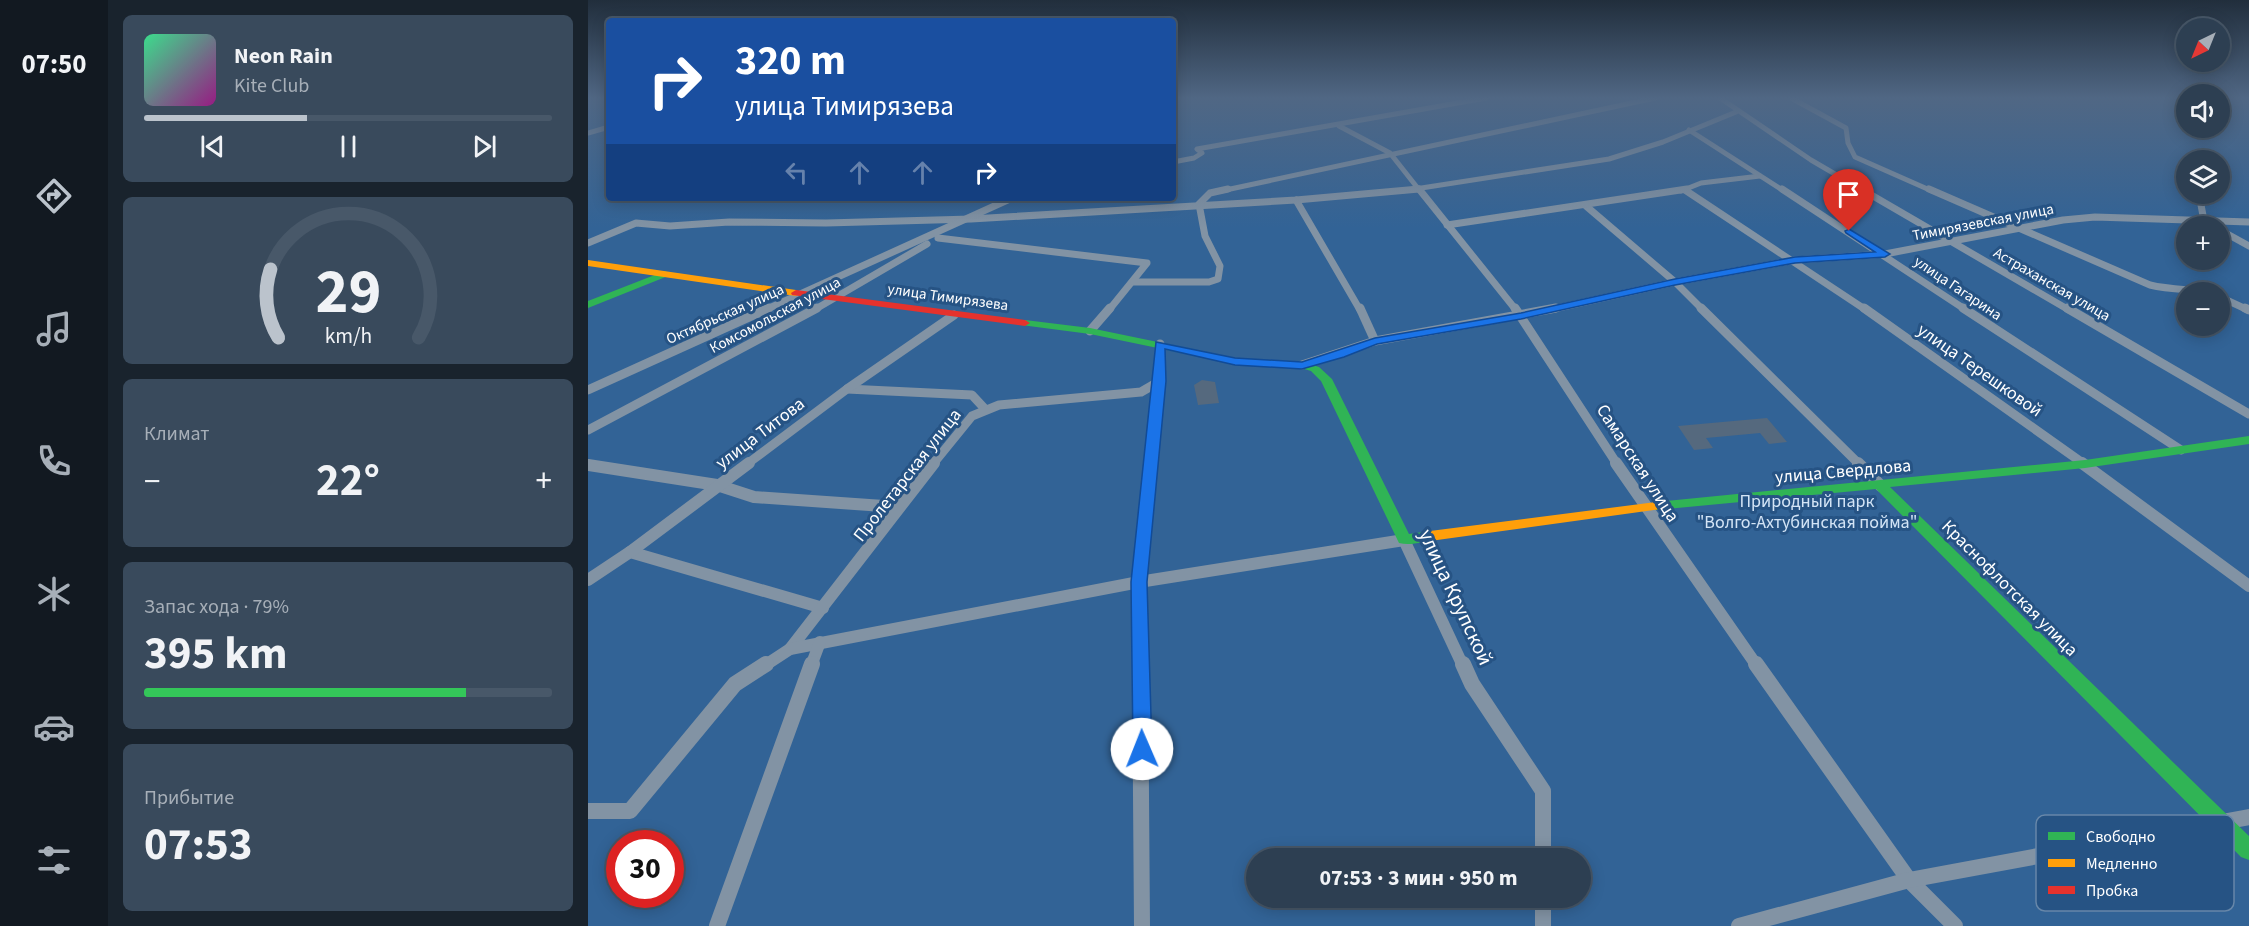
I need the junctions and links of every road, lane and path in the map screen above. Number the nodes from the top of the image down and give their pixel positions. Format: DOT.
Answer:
graph roads {
  1 [pos="1245,141"];
  2 [pos="1368,141"];
  3 [pos="1447,141"];
  4 [pos="1665,141"];
  5 [pos="1711,141"];
  6 [pos="1782,141"];
  7 [pos="1848,141"];
  8 [pos="1390,153"];
  9 [pos="1176,161"];
  10 [pos="1760,176"];
  11 [pos="1420,189"];
  12 [pos="1685,190"];
  13 [pos="1296,200"];
  14 [pos="1006,201"];
  15 [pos="1199,204"];
  16 [pos="1586,206"];
  17 [pos="971,219"];
  18 [pos="2176,220"];
  19 [pos="2230,222"];
  20 [pos="2249,222"];
  21 [pos="1447,225"];
  22 [pos="2020,229"];
  23 [pos="2230,236"];
  24 [pos="938,238"];
  25 [pos="1952,241"];
  26 [pos="588,243"];
  27 [pos="2249,246"];
  28 [pos="1885,254"];
  29 [pos="1795,260"];
  30 [pos="588,263"];
  31 [pos="668,273"];
  32 [pos="1134,282"];
  33 [pos="1675,282"];
  34 [pos="2176,288"];
  35 [pos="805,293"];
  36 [pos="837,298"];
  37 [pos="2230,301"];
  38 [pos="588,305"];
  39 [pos="2249,310"];
  40 [pos="954,315"];
  41 [pos="1521,316"];
  42 [pos="1090,331"];
  43 [pos="1375,341"];
  44 [pos="1160,344"];
  45 [pos="1302,365"];
  46 [pos="1160,381"];
  47 [pos="847,388"];
  48 [pos="588,390"];
  49 [pos="985,409"];
  50 [pos="2249,414"];
  51 [pos="588,430"];
  52 [pos="2249,440"];
  53 [pos="2181,450"];
  54 [pos="2085,464"];
  55 [pos="588,465"];
  56 [pos="717,485"];
  57 [pos="1881,486"];
  58 [pos="898,507"];
  59 [pos="1644,507"];
  60 [pos="1404,540"];
  61 [pos="630,552"];
  62 [pos="588,580"];
  63 [pos="1139,582"];
  64 [pos="2249,586"];
  65 [pos="823,608"];
  66 [pos="820,642"];
  67 [pos="790,649"];
  68 [pos="588,811"];
  69 [pos="2214,815"];
  70 [pos="2249,817"];
  71 [pos="2234,818"];
  72 [pos="2234,835"];
  73 [pos="1543,848"];
  74 [pos="2249,850"];
  75 [pos="2036,855"];
  76 [pos="1909,880"];
  77 [pos="1543,908"];
  78 [pos="717,926"];
  79 [pos="1142,926"];
  80 [pos="1543,926"];
  81 [pos="1739,926"];
  82 [pos="1955,926"];
  1 -- 9 [label="street"];
  2 -- 8 [label="street, Самарская улица"];
  3 -- 8 [label="street"];
  4 -- 11 [label="street"];
  5 -- 10 [label="street, улица Гагарина"];
  6 -- 25 [label="street, Астраханская улица"];
  7 -- 22 [label="street"];
  8 -- 11 [label="street, Самарская улица"];
  8 -- 15 [label="street"];
  10 -- 12 [label="street"];
  10 -- 28 [label="street, улица Гагарина"];
  11 -- 13 [label="street"];
  11 -- 21 [label="street, Самарская улица"];
  12 -- 16 [label="street"];
  12 -- 29 [label="street, улица Терешковой"];
  13 -- 15 [label="street"];
  13 -- 43 [label="street"];
  14 -- 17 [label="street"];
  15 -- 17 [label="street"];
  15 -- 32 [label="street"];
  16 -- 21 [label="street"];
  16 -- 33 [label="street, Краснофлотская улица"];
  17 -- 24 [label="street, Комсомольская улица"];
  17 -- 26 [label="street"];
  17 -- 35 [label="street, Октябрьская улица"];
  18 -- 22 [label="street, Тимирязевская улица"];
  19 -- 20 [label="street, Тимирязевская улица"];
  21 -- 41 [label="street, Самарская улица"];
  22 -- 25 [label="street, Тимирязевская улица"];
  22 -- 34 [label="street"];
  23 -- 27 [label="street"];
  24 -- 32 [label="street"];
  24 -- 36 [label="street, Комсомольская улица"];
  25 -- 28 [label="street, Тимирязевская улица"];
  25 -- 50 [label="street, Астраханская улица"];
  28 -- 29 [label="street, Тимирязевская улица"];
  28 -- 53 [label="street, улица Гагарина"];
  29 -- 33 [label="street, Тимирязевская улица"];
  29 -- 54 [label="street, улица Терешковой"];
  30 -- 31 [label="street, улица Тимирязева"];
  31 -- 35 [label="street, улица Тимирязева"];
  31 -- 38 [label="street"];
  32 -- 42 [label="street"];
  33 -- 41 [label="street, Тимирязевская улица"];
  33 -- 57 [label="street, Краснофлотская улица"];
  35 -- 36 [label="street, улица Тимирязева"];
  35 -- 48 [label="street, Октябрьская улица"];
  36 -- 40 [label="street, улица Тимирязева"];
  36 -- 51 [label="street, Комсомольская улица"];
  37 -- 39 [label="street"];
  40 -- 42 [label="street, улица Тимирязева"];
  40 -- 47 [label="street, улица Титова"];
  41 -- 43 [label="street, Тимирязевская улица"];
  41 -- 59 [label="street, Самарская улица"];
  42 -- 44 [label="street, улица Тимирязева"];
  43 -- 45 [label="street, Тимирязевская улица"];
  44 -- 45 [label="street, улица Тимирязева"];
  44 -- 46 [label="street"];
  45 -- 60 [label="street, улица Крупской"];
  46 -- 49 [label="street, Пролетарская улица"];
  46 -- 63 [label="street"];
  47 -- 49 [label="street"];
  47 -- 56 [label="street, улица Титова"];
  49 -- 58 [label="street, Пролетарская улица"];
  52 -- 53 [label="street, улица Свердлова"];
  53 -- 54 [label="street, улица Свердлова"];
  54 -- 57 [label="street, улица Свердлова"];
  54 -- 64 [label="street, улица Терешковой"];
  55 -- 56 [label="street"];
  56 -- 58 [label="street"];
  56 -- 61 [label="street, улица Титова"];
  57 -- 59 [label="street, улица Свердлова"];
  57 -- 69 [label="street, Краснофлотская улица"];
  58 -- 65 [label="street, Пролетарская улица"];
  59 -- 60 [label="street, улица Свердлова"];
  59 -- 76 [label="street, Самарская улица"];
  60 -- 63 [label="street"];
  60 -- 73 [label="street, улица Крупской"];
  61 -- 62 [label="street, улица Титова"];
  61 -- 65 [label="street"];
  63 -- 66 [label="street"];
  63 -- 79 [label="street"];
  65 -- 67 [label="street, Пролетарская улица"];
  66 -- 67 [label="street"];
  66 -- 78 [label="street"];
  67 -- 68 [label="street"];
  70 -- 71 [label="street"];
  72 -- 74 [label="street, Краснофлотская улица"];
  75 -- 76 [label="street"];
  76 -- 81 [label="street"];
  76 -- 82 [label="street, Самарская улица"];
  77 -- 80 [label="street"];
}
